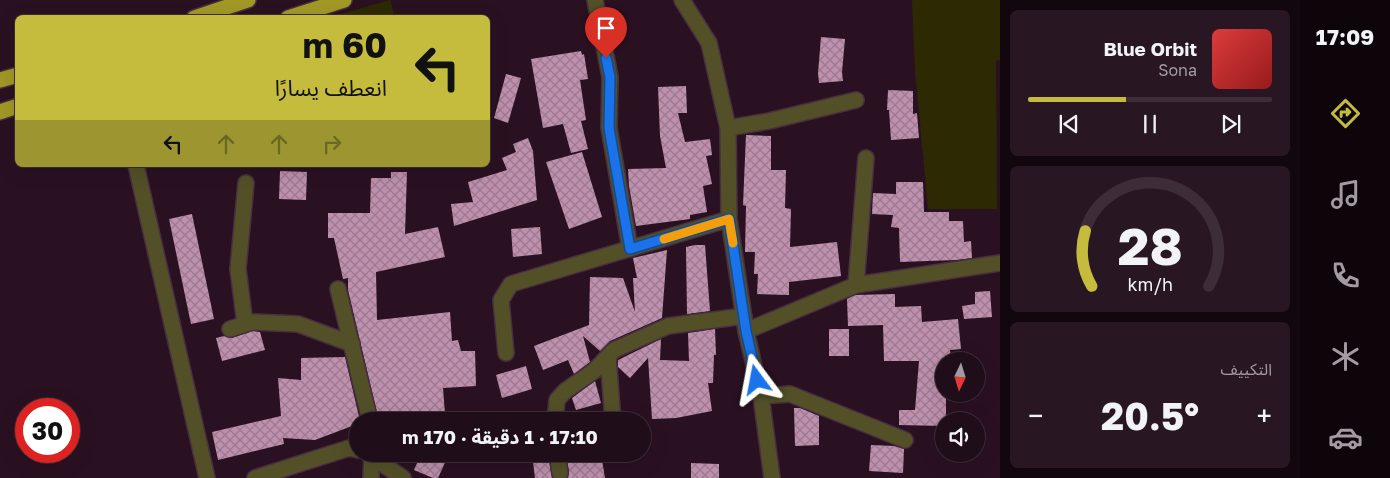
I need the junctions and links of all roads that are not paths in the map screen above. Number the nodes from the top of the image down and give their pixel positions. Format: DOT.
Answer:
graph roads {
  1 [pos="248,0"];
  2 [pos="344,0"];
  3 [pos="595,0"];
  4 [pos="682,0"];
  5 [pos="203,15"];
  6 [pos="297,15"];
  7 [pos="15,76"];
  8 [pos="0,80"];
  9 [pos="856,100"];
  10 [pos="15,107"];
  11 [pos="0,112"];
  12 [pos="728,128"];
  13 [pos="866,158"];
  14 [pos="136,167"];
  15 [pos="246,183"];
  16 [pos="729,219"];
  17 [pos="630,249"];
  18 [pos="1000,263"];
  19 [pos="856,285"];
  20 [pos="338,289"];
  21 [pos="245,324"];
  22 [pos="745,324"];
  23 [pos="230,328"];
  24 [pos="352,344"];
  25 [pos="506,353"];
  26 [pos="608,356"];
  27 [pos="761,396"];
  28 [pos="368,412"];
  29 [pos="556,412"];
  30 [pos="612,412"];
  31 [pos="905,440"];
  32 [pos="349,448"];
  33 [pos="368,462"];
  34 [pos="380,462"];
  35 [pos="558,462"];
  36 [pos="560,472"];
  37 [pos="207,478"];
  38 [pos="255,478"];
  39 [pos="371,478"];
  40 [pos="403,478"];
  41 [pos="772,478"];
  1 -- 5 [label="highway"];
  2 -- 6 [label="highway"];
  3 -- 17 [label="street"];
  4 -- 12 [label="street"];
  7 -- 8 [label="highway"];
  9 -- 12 [label="street"];
  10 -- 11 [label="highway"];
  12 -- 16 [label="street"];
  13 -- 19 [label="street"];
  14 -- 37 [label="street"];
  15 -- 21 [label="street"];
  16 -- 17 [label="street"];
  16 -- 22 [label="street"];
  17 -- 25 [label="street"];
  18 -- 19 [label="street"];
  19 -- 22 [label="street"];
  20 -- 24 [label="street"];
  21 -- 23 [label="street"];
  21 -- 24 [label="street"];
  22 -- 26 [label="street"];
  22 -- 27 [label="street"];
  24 -- 28 [label="street"];
  26 -- 29 [label="street"];
  26 -- 30 [label="street"];
  27 -- 31 [label="street"];
  27 -- 41 [label="street"];
  32 -- 38 [label="street"];
  33 -- 39 [label="street"];
  34 -- 40 [label="street"];
  35 -- 36 [label="street"];
}
